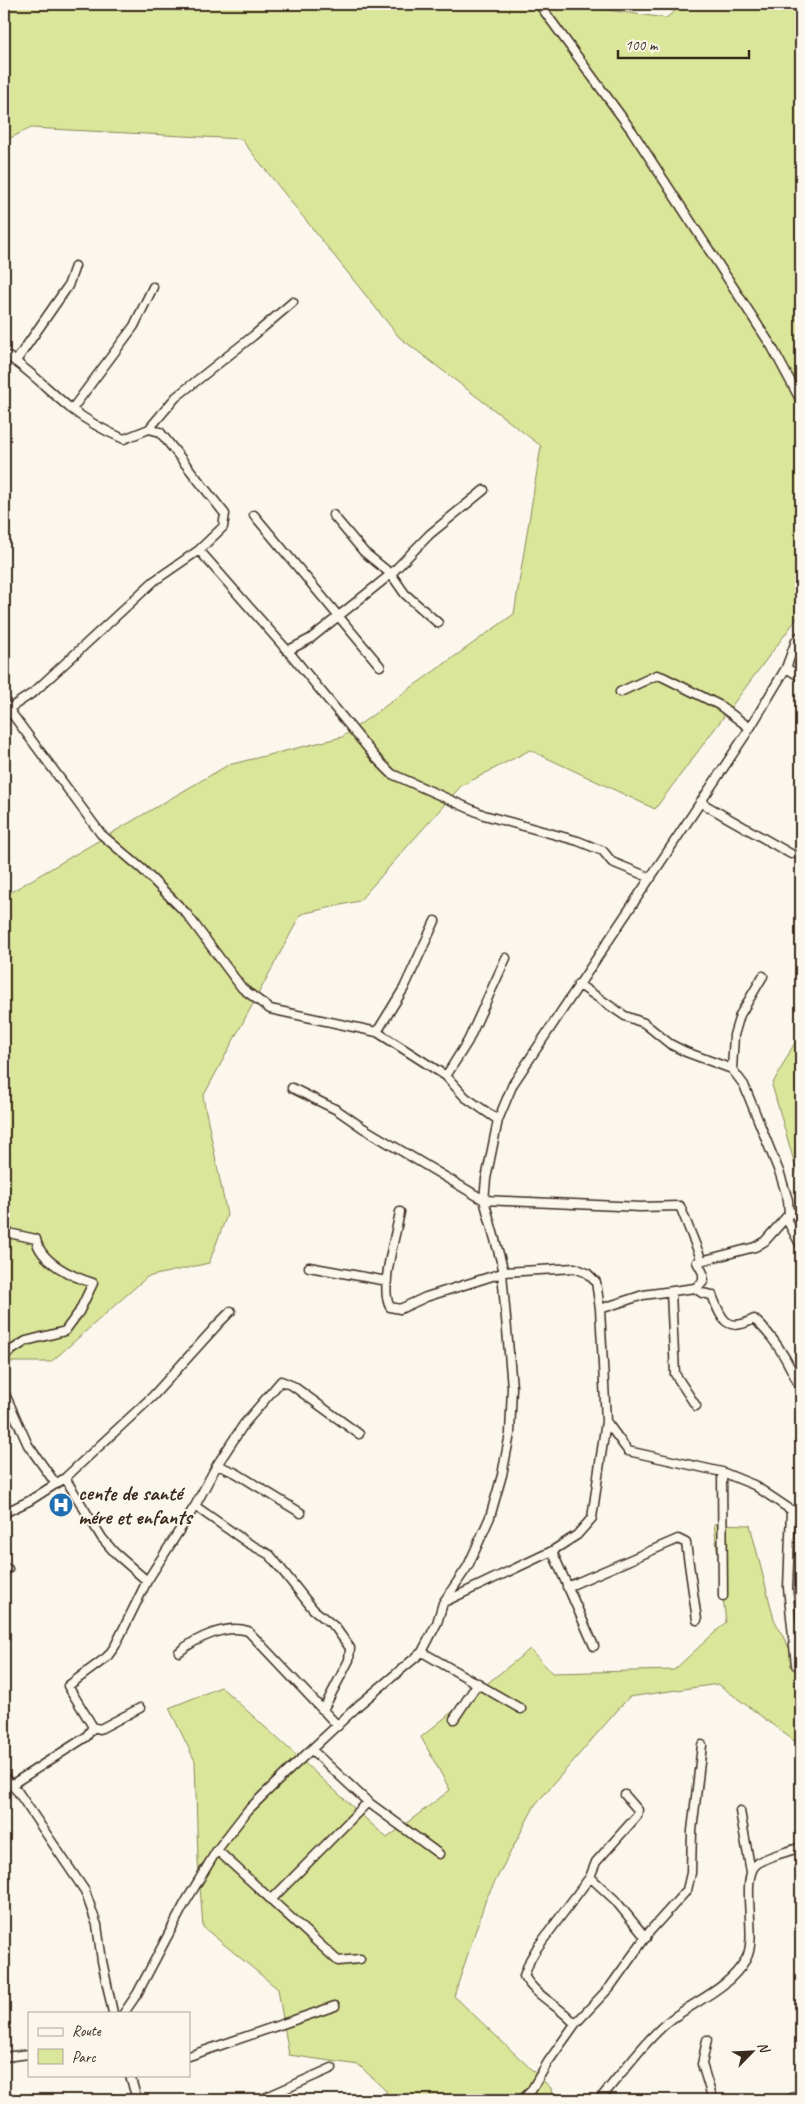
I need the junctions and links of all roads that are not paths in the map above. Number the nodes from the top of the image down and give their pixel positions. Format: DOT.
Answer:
graph roads {
  1 [pos="539,4"];
  2 [pos="75,266"];
  3 [pos="153,288"];
  4 [pos="293,302"];
  5 [pos="4,354"];
  6 [pos="16,361"];
  7 [pos="801,401"];
  8 [pos="72,409"];
  9 [pos="149,429"];
  10 [pos="484,490"];
  11 [pos="254,515"];
  12 [pos="332,515"];
  13 [pos="198,550"];
  14 [pos="391,574"];
  15 [pos="338,616"];
  16 [pos="438,623"];
  17 [pos="801,635"];
  18 [pos="287,651"];
  19 [pos="380,666"];
  20 [pos="786,668"];
  21 [pos="801,677"];
  22 [pos="620,692"];
  23 [pos="5,708"];
  24 [pos="750,728"];
  25 [pos="700,802"];
  26 [pos="791,854"];
  27 [pos="651,878"];
  28 [pos="435,921"];
  29 [pos="506,958"];
  30 [pos="762,976"];
  31 [pos="578,984"];
  32 [pos="377,1032"];
  33 [pos="732,1069"];
  34 [pos="446,1076"];
  35 [pos="292,1088"];
  36 [pos="498,1120"];
  37 [pos="484,1200"];
  38 [pos="801,1211"];
  39 [pos="400,1212"];
  40 [pos="788,1216"];
  41 [pos="4,1232"];
  42 [pos="801,1246"];
  43 [pos="702,1261"];
  44 [pos="309,1266"];
  45 [pos="503,1273"];
  46 [pos="387,1282"];
  47 [pos="695,1288"];
  48 [pos="671,1293"];
  49 [pos="600,1309"];
  50 [pos="231,1311"];
  51 [pos="4,1355"];
  52 [pos="801,1391"];
  53 [pos="4,1392"];
  54 [pos="696,1406"];
  55 [pos="606,1421"];
  56 [pos="359,1434"];
  57 [pos="217,1465"];
  58 [pos="722,1472"];
  59 [pos="65,1478"];
  60 [pos="56,1484"];
  61 [pos="195,1506"];
  62 [pos="791,1510"];
  63 [pos="801,1511"];
  64 [pos="4,1513"];
  65 [pos="301,1513"];
  66 [pos="552,1551"];
  67 [pos="147,1581"];
  68 [pos="567,1586"];
  69 [pos="723,1596"];
  70 [pos="443,1603"];
  71 [pos="697,1620"];
  72 [pos="594,1646"];
  73 [pos="179,1652"];
  74 [pos="422,1652"];
  75 [pos="796,1664"];
  76 [pos="478,1683"];
  77 [pos="140,1708"];
  78 [pos="521,1709"];
  79 [pos="323,1710"];
  80 [pos="454,1719"];
  81 [pos="338,1726"];
  82 [pos="92,1727"];
  83 [pos="702,1745"];
  84 [pos="312,1750"];
  85 [pos="4,1777"];
  86 [pos="11,1785"];
  87 [pos="625,1795"];
  88 [pos="368,1802"];
  89 [pos="740,1811"];
  90 [pos="801,1847"];
  91 [pos="217,1850"];
  92 [pos="439,1854"];
  93 [pos="751,1872"];
  94 [pos="590,1877"];
  95 [pos="271,1900"];
  96 [pos="646,1938"];
  97 [pos="360,1959"];
  98 [pos="335,2006"];
  99 [pos="113,2012"];
  100 [pos="125,2012"];
  101 [pos="575,2024"];
  102 [pos="707,2040"];
  103 [pos="28,2054"];
  104 [pos="190,2056"];
  105 [pos="4,2058"];
  106 [pos="332,2068"];
  107 [pos="130,2076"];
  108 [pos="801,2094"];
  109 [pos="136,2100"];
  110 [pos="260,2100"];
  111 [pos="522,2100"];
  112 [pos="599,2100"];
  113 [pos="713,2100"];
  114 [pos="788,2100"];
  1 -- 7 [label="street"];
  2 -- 6 [label="street"];
  3 -- 8 [label="street"];
  4 -- 9 [label="street"];
  5 -- 6 [label="street"];
  6 -- 8 [label="street"];
  8 -- 9 [label="street"];
  9 -- 13 [label="street"];
  10 -- 14 [label="street"];
  11 -- 15 [label="street"];
  12 -- 14 [label="street"];
  13 -- 18 [label="street"];
  13 -- 23 [label="street"];
  14 -- 15 [label="street"];
  14 -- 16 [label="street"];
  15 -- 18 [label="street"];
  15 -- 19 [label="street"];
  17 -- 20 [label="street"];
  18 -- 27 [label="street"];
  20 -- 21 [label="street"];
  20 -- 24 [label="street"];
  22 -- 24 [label="street"];
  23 -- 32 [label="street"];
  24 -- 25 [label="street"];
  25 -- 26 [label="street"];
  25 -- 27 [label="street"];
  27 -- 31 [label="street"];
  28 -- 32 [label="street"];
  29 -- 34 [label="street"];
  30 -- 33 [label="street"];
  31 -- 33 [label="street"];
  31 -- 36 [label="street"];
  32 -- 34 [label="street"];
  33 -- 40 [label="street"];
  34 -- 36 [label="street"];
  35 -- 37 [label="street"];
  36 -- 37 [label="street"];
  37 -- 43 [label="street"];
  37 -- 45 [label="street"];
  38 -- 40 [label="street"];
  39 -- 46 [label="street"];
  40 -- 42 [label="street"];
  40 -- 43 [label="street"];
  41 -- 51 [label="street"];
  43 -- 47 [label="street"];
  44 -- 46 [label="street"];
  45 -- 46 [label="street"];
  45 -- 49 [label="street"];
  45 -- 70 [label="street"];
  47 -- 48 [label="street"];
  47 -- 52 [label="street"];
  48 -- 49 [label="street"];
  48 -- 54 [label="street"];
  49 -- 55 [label="street"];
  50 -- 59 [label="street"];
  53 -- 60 [label="street"];
  55 -- 58 [label="street"];
  55 -- 66 [label="street"];
  56 -- 57 [label="street"];
  57 -- 61 [label="street"];
  57 -- 65 [label="street"];
  58 -- 62 [label="street"];
  58 -- 69 [label="street"];
  59 -- 60 [label="street"];
  59 -- 67 [label="street"];
  60 -- 64 [label="street"];
  61 -- 67 [label="street"];
  61 -- 79 [label="street"];
  62 -- 63 [label="street"];
  62 -- 75 [label="street"];
  66 -- 68 [label="street"];
  66 -- 70 [label="street"];
  67 -- 82 [label="street"];
  68 -- 71 [label="street"];
  68 -- 72 [label="street"];
  70 -- 74 [label="street"];
  73 -- 79 [label="street"];
  74 -- 76 [label="street"];
  74 -- 81 [label="street"];
  76 -- 78 [label="street"];
  76 -- 80 [label="street"];
  77 -- 82 [label="street"];
  79 -- 81 [label="street"];
  81 -- 84 [label="street"];
  82 -- 86 [label="street"];
  83 -- 96 [label="street"];
  84 -- 88 [label="street"];
  84 -- 91 [label="street"];
  85 -- 86 [label="street"];
  86 -- 99 [label="street"];
  87 -- 94 [label="street"];
  88 -- 92 [label="street"];
  88 -- 95 [label="street"];
  89 -- 93 [label="street"];
  90 -- 93 [label="street"];
  91 -- 95 [label="street"];
  91 -- 100 [label="street"];
  93 -- 112 [label="street"];
  94 -- 96 [label="street"];
  94 -- 101 [label="street"];
  95 -- 97 [label="street"];
  96 -- 101 [label="street"];
  98 -- 104 [label="street"];
  101 -- 111 [label="street"];
  102 -- 113 [label="street"];
  103 -- 105 [label="street"];
  106 -- 110 [label="street"];
  107 -- 109 [label="street"];
  108 -- 114 [label="street"];
}
